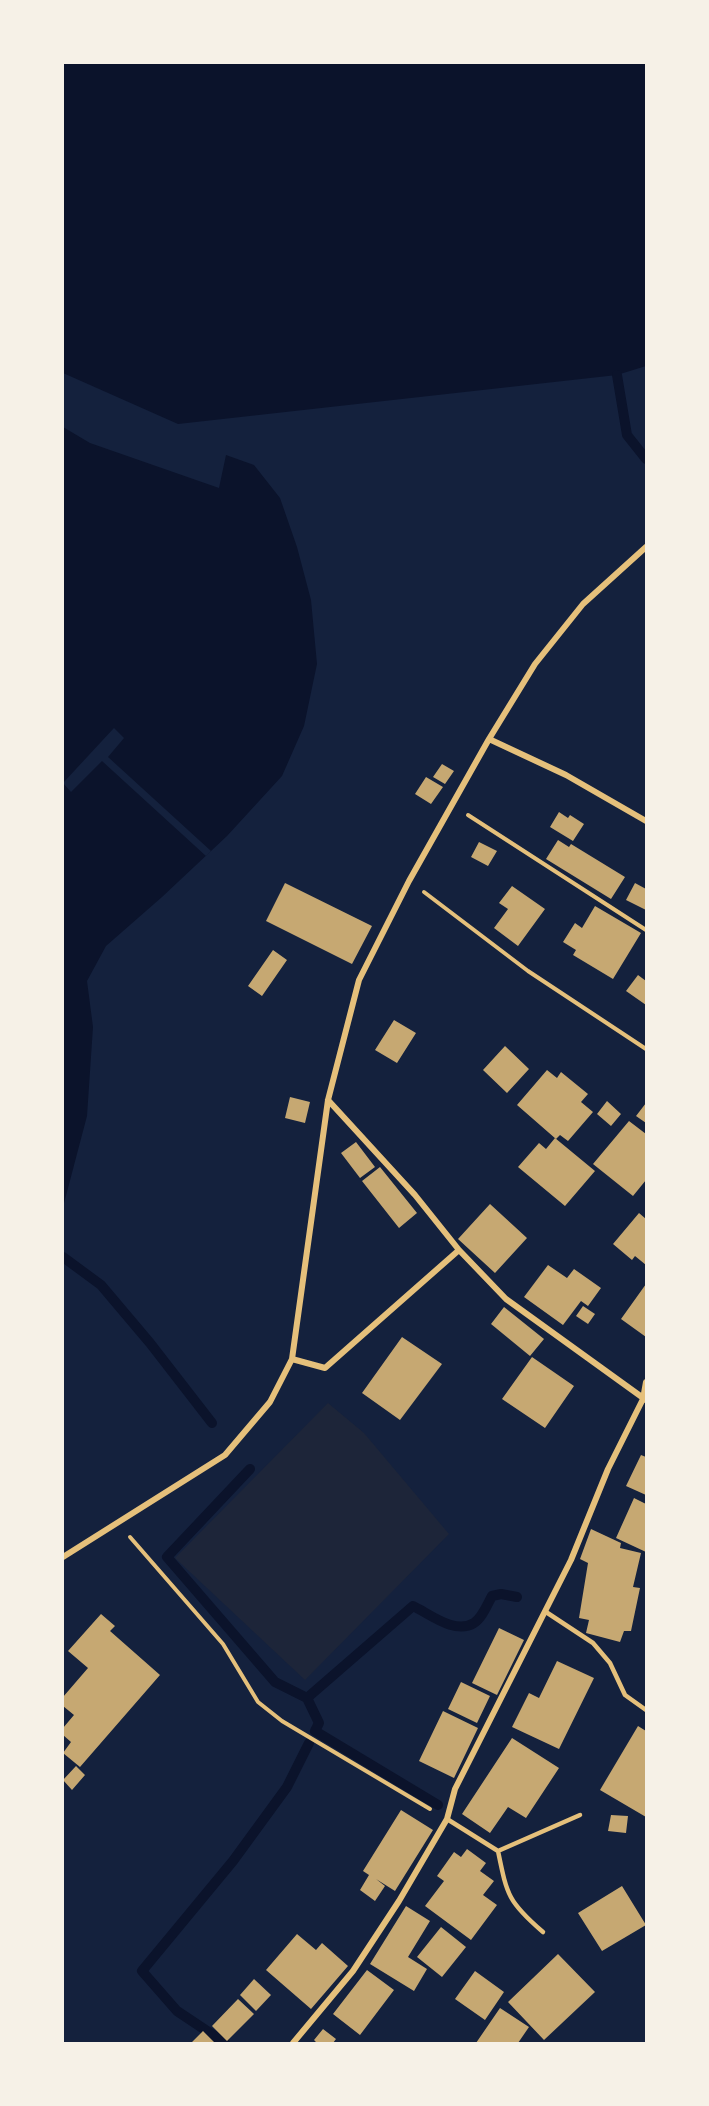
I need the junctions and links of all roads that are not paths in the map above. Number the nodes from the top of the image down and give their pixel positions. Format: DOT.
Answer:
graph roads {
  1 [pos="646,547"];
  2 [pos="489,739"];
  3 [pos="646,821"];
  4 [pos="328,1100"];
  5 [pos="459,1250"];
  6 [pos="292,1359"];
  7 [pos="646,1382"];
  8 [pos="645,1400"];
  9 [pos="63,1557"];
  10 [pos="546,1612"];
  11 [pos="646,1710"];
  12 [pos="580,1815"];
  13 [pos="447,1819"];
  14 [pos="498,1851"];
  15 [pos="543,1932"];
  16 [pos="292,2043"];
  1 -- 2 [label="street"];
  2 -- 3 [label="street"];
  2 -- 4 [label="street"];
  4 -- 5 [label="street"];
  4 -- 6 [label="street"];
  5 -- 6 [label="street"];
  5 -- 8 [label="street"];
  6 -- 9 [label="street"];
  7 -- 8 [label="street"];
  8 -- 10 [label="street"];
  10 -- 11 [label="lane"];
  10 -- 13 [label="street"];
  12 -- 14 [label="lane"];
  13 -- 14 [label="lane"];
  13 -- 16 [label="street"];
  14 -- 15 [label="lane"];
}
